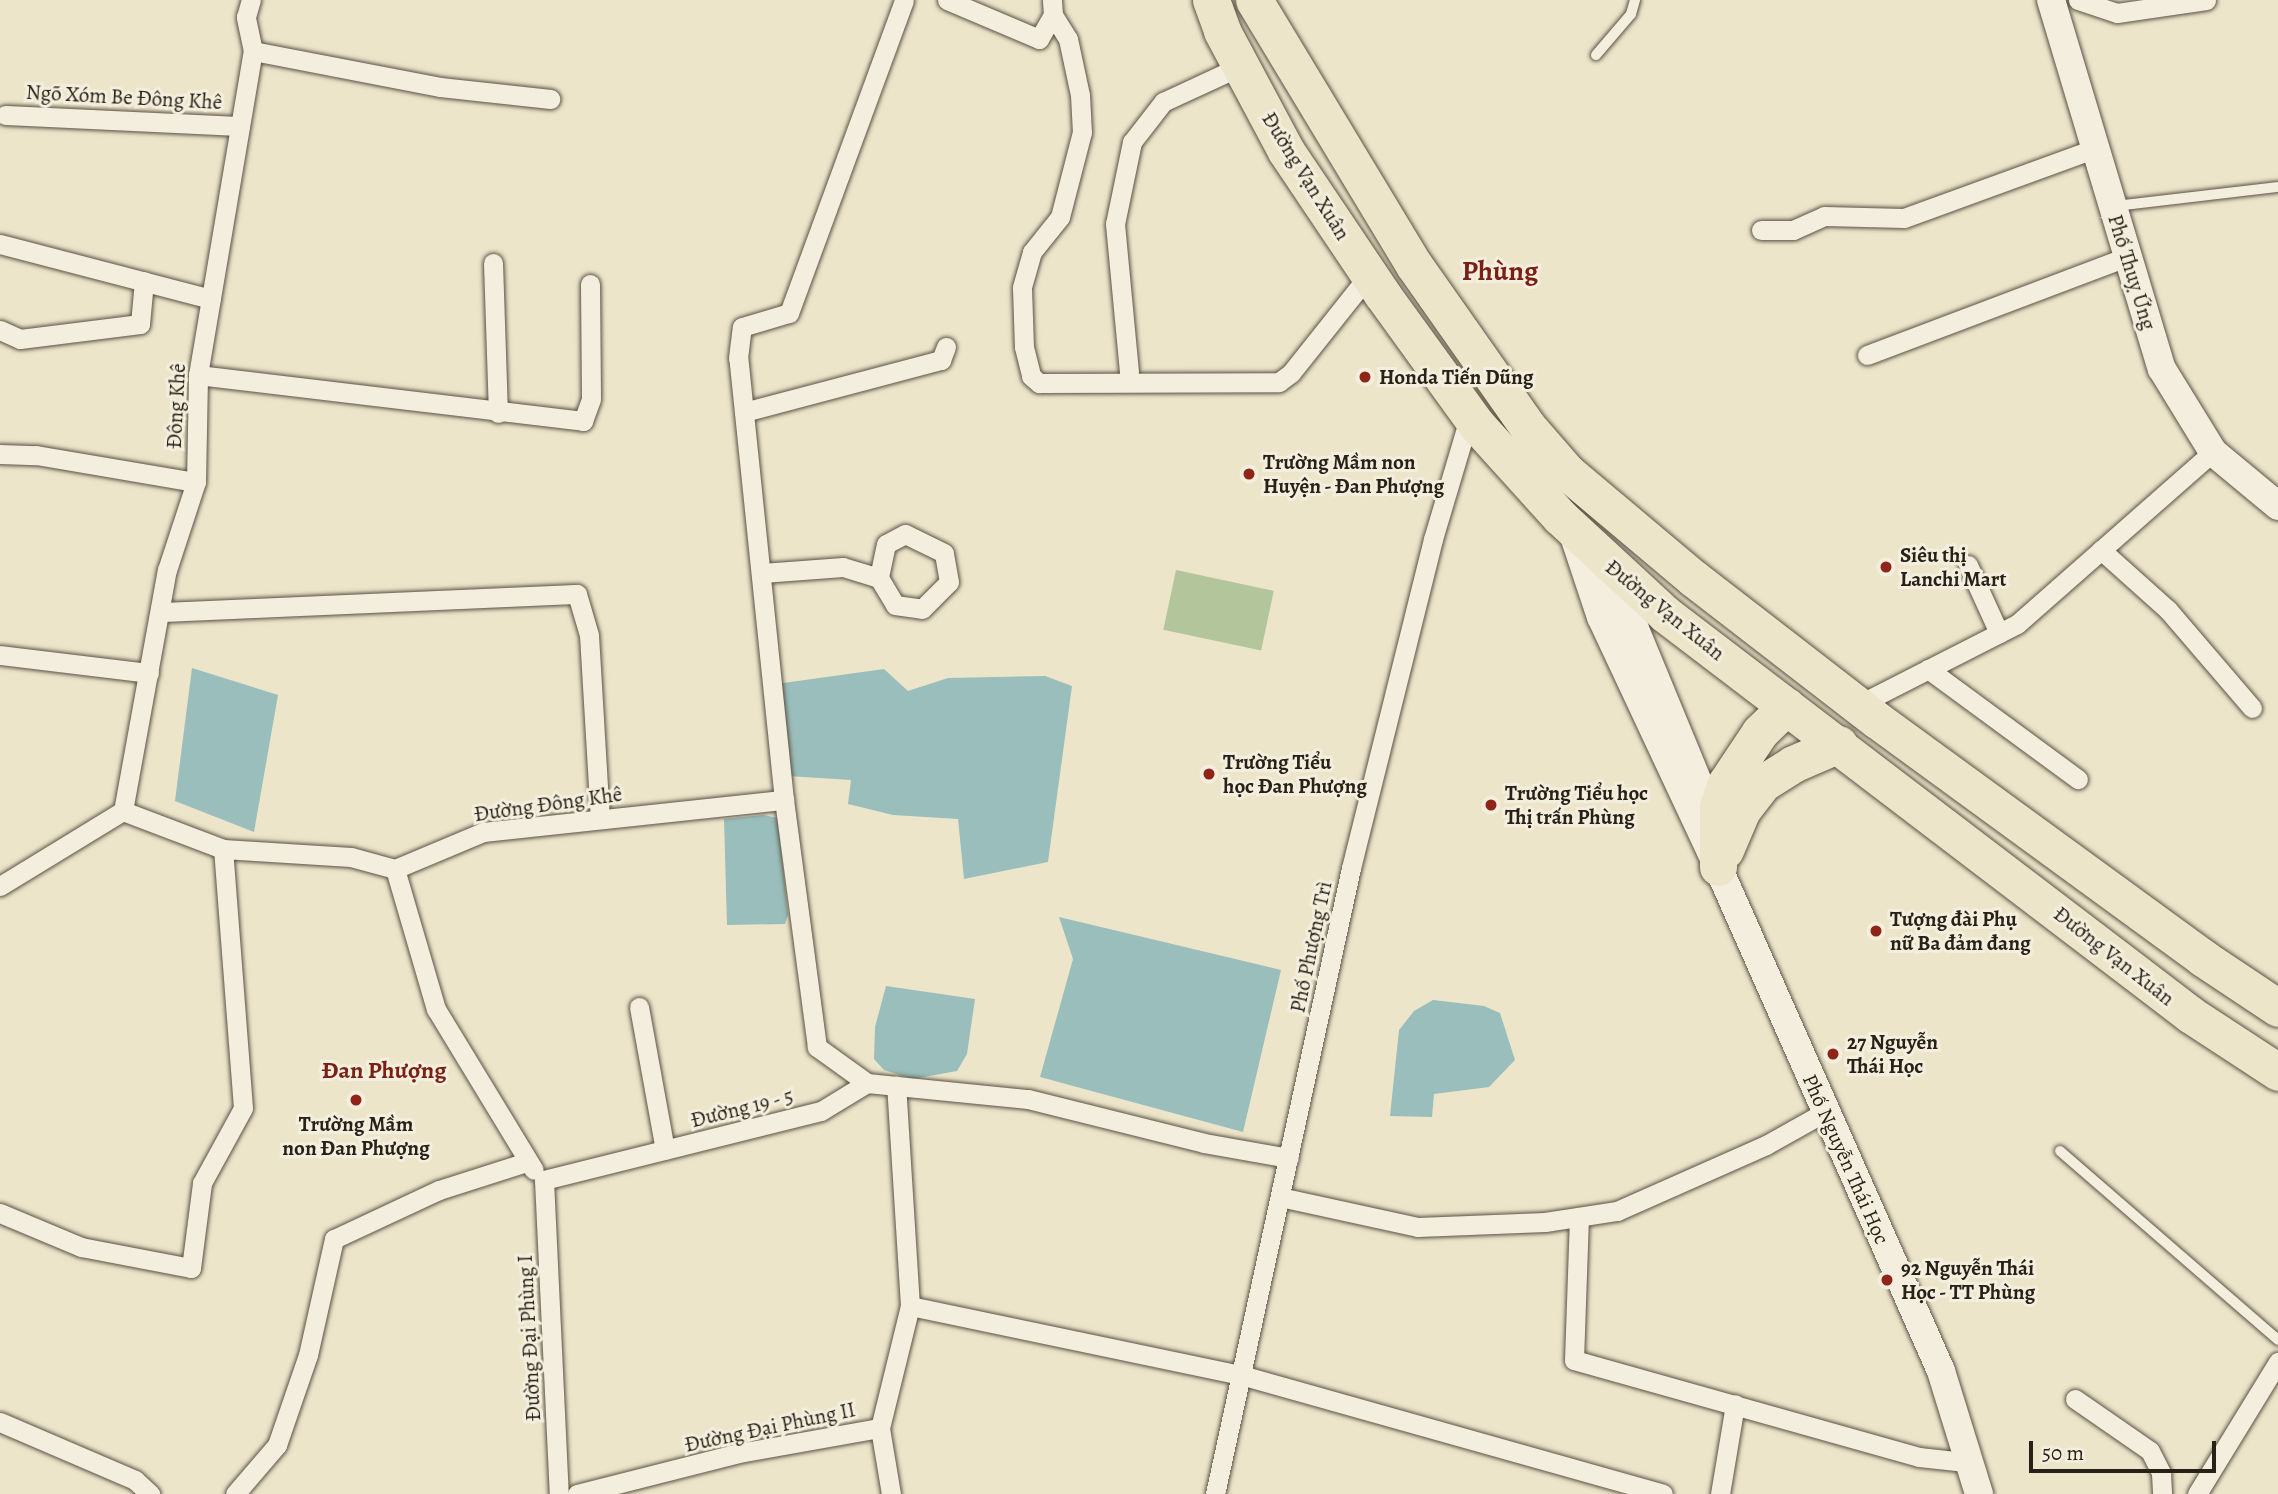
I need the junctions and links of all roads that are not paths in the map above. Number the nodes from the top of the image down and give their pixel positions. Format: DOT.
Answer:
graph roads {
  1 [pos="251,0"];
  2 [pos="904,0"];
  3 [pos="947,0"];
  4 [pos="1211,0"];
  5 [pos="1254,0"];
  6 [pos="1635,0"];
  7 [pos="2051,0"];
  8 [pos="2078,0"];
  9 [pos="2206,0"];
  10 [pos="1052,7"];
  11 [pos="253,51"];
  12 [pos="1596,55"];
  13 [pos="1241,66"];
  14 [pos="550,99"];
  15 [pos="5,115"];
  16 [pos="240,126"];
  17 [pos="2094,149"];
  18 [pos="2278,187"];
  19 [pos="2112,206"];
  20 [pos="1761,230"];
  21 [pos="0,244"];
  22 [pos="2127,257"];
  23 [pos="494,263"];
  24 [pos="1369,275"];
  25 [pos="144,281"];
  26 [pos="590,284"];
  27 [pos="211,299"];
  28 [pos="0,330"];
  29 [pos="946,347"];
  30 [pos="1867,355"];
  31 [pos="1129,372"];
  32 [pos="198,375"];
  33 [pos="744,412"];
  34 [pos="498,413"];
  35 [pos="1470,415"];
  36 [pos="2213,452"];
  37 [pos="0,454"];
  38 [pos="1567,472"];
  39 [pos="195,482"];
  40 [pos="2278,506"];
  41 [pos="1625,521"];
  42 [pos="1570,527"];
  43 [pos="2101,550"];
  44 [pos="1968,565"];
  45 [pos="1594,570"];
  46 [pos="762,573"];
  47 [pos="879,578"];
  48 [pos="161,612"];
  49 [pos="1999,633"];
  50 [pos="0,655"];
  51 [pos="1928,669"];
  52 [pos="149,673"];
  53 [pos="1858,705"];
  54 [pos="1787,706"];
  55 [pos="2252,708"];
  56 [pos="1839,744"];
  57 [pos="2078,779"];
  58 [pos="784,800"];
  59 [pos="123,811"];
  60 [pos="600,819"];
  61 [pos="223,849"];
  62 [pos="1718,867"];
  63 [pos="395,869"];
  64 [pos="0,886"];
  65 [pos="639,1007"];
  66 [pos="2278,1007"];
  67 [pos="2278,1072"];
  68 [pos="867,1083"];
  69 [pos="896,1085"];
  70 [pos="1825,1112"];
  71 [pos="665,1150"];
  72 [pos="2060,1151"];
  73 [pos="1289,1158"];
  74 [pos="527,1162"];
  75 [pos="544,1180"];
  76 [pos="1280,1198"];
  77 [pos="0,1213"];
  78 [pos="1579,1217"];
  79 [pos="909,1306"];
  80 [pos="2278,1340"];
  81 [pos="2278,1363"];
  82 [pos="1241,1375"];
  83 [pos="2075,1399"];
  84 [pos="1735,1404"];
  85 [pos="0,1422"];
  86 [pos="880,1427"];
  87 [pos="1973,1463"];
  88 [pos="150,1494"];
  89 [pos="235,1494"];
  90 [pos="559,1494"];
  91 [pos="578,1494"];
  92 [pos="891,1494"];
  93 [pos="1215,1494"];
  94 [pos="1663,1494"];
  95 [pos="1720,1494"];
  96 [pos="1979,1494"];
  97 [pos="2162,1494"];
  98 [pos="2197,1494"];
  1 -- 11 [label="street, Đông Khê"];
  2 -- 33 [label="street"];
  3 -- 10 [label="street"];
  4 -- 13 [label="highway, Đường Vạn Xuân"];
  5 -- 38 [label="highway, Đường Vạn Xuân"];
  6 -- 12 [label="lane"];
  7 -- 17 [label="main road, Phố Thuỵ Ứng"];
  8 -- 9 [label="street"];
  10 -- 24 [label="street"];
  11 -- 14 [label="street"];
  11 -- 16 [label="street, Đông Khê"];
  13 -- 24 [label="highway, Đường Vạn Xuân"];
  13 -- 31 [label="street"];
  15 -- 16 [label="street, Ngõ Xóm Be Đông Khê"];
  16 -- 27 [label="street, Đông Khê"];
  17 -- 19 [label="main road, Phố Thuỵ Ứng"];
  17 -- 20 [label="street"];
  18 -- 19 [label="lane"];
  19 -- 22 [label="main road, Phố Thuỵ Ứng"];
  21 -- 25 [label="street"];
  22 -- 30 [label="street"];
  22 -- 36 [label="main road, Phố Thuỵ Ứng"];
  23 -- 34 [label="street"];
  24 -- 35 [label="highway, Đường Vạn Xuân"];
  25 -- 27 [label="street"];
  25 -- 28 [label="street"];
  26 -- 34 [label="street"];
  27 -- 32 [label="street, Đông Khê"];
  29 -- 33 [label="street"];
  32 -- 34 [label="street"];
  32 -- 39 [label="street, Đông Khê"];
  33 -- 46 [label="street"];
  35 -- 42 [label="highway, Đường Vạn Xuân"];
  35 -- 73 [label="street, Phố Phượng Trì"];
  36 -- 40 [label="main road, Phố Thuỵ Ứng"];
  36 -- 43 [label="street"];
  37 -- 39 [label="street"];
  38 -- 41 [label="highway, Đường Vạn Xuân"];
  38 -- 42 [label="main road"];
  38 -- 45 [label="main road, Phố Nguyễn Thái Học"];
  39 -- 48 [label="street, Đông Khê"];
  41 -- 45 [label="highway"];
  41 -- 53 [label="highway, Đường Vạn Xuân"];
  42 -- 45 [label="highway, Đường Vạn Xuân"];
  43 -- 49 [label="street"];
  43 -- 55 [label="street"];
  44 -- 49 [label="street"];
  45 -- 54 [label="highway, Đường Vạn Xuân"];
  45 -- 62 [label="main road, Phố Nguyễn Thái Học"];
  46 -- 47 [label="street"];
  46 -- 58 [label="street"];
  48 -- 52 [label="street, Đông Khê"];
  48 -- 60 [label="street"];
  49 -- 51 [label="street"];
  50 -- 52 [label="street"];
  51 -- 53 [label="street"];
  51 -- 57 [label="street"];
  52 -- 59 [label="street, Đông Khê"];
  53 -- 66 [label="highway, Đường Vạn Xuân"];
  54 -- 56 [label="highway, Đường Vạn Xuân"];
  54 -- 62 [label="highway"];
  56 -- 62 [label="highway"];
  56 -- 67 [label="highway, Đường Vạn Xuân"];
  58 -- 60 [label="street, Đường Đông Khê"];
  58 -- 68 [label="street"];
  59 -- 61 [label="street"];
  59 -- 64 [label="street"];
  60 -- 63 [label="street, Đường Đông Khê"];
  61 -- 63 [label="street"];
  61 -- 77 [label="street"];
  62 -- 70 [label="main road, Phố Nguyễn Thái Học"];
  63 -- 74 [label="street"];
  65 -- 71 [label="street"];
  68 -- 69 [label="street"];
  68 -- 71 [label="street, Đường 19 - 5"];
  69 -- 73 [label="street"];
  69 -- 79 [label="street, Đường Đại Phùng II"];
  70 -- 78 [label="street"];
  70 -- 87 [label="main road, Phố Nguyễn Thái Học"];
  71 -- 75 [label="street, Đường 19 - 5"];
  72 -- 80 [label="lane"];
  73 -- 76 [label="street, Phố Phượng Trì"];
  74 -- 75 [label="street"];
  74 -- 89 [label="street"];
  75 -- 90 [label="street, Đường Đại Phùng I"];
  76 -- 78 [label="street"];
  76 -- 82 [label="street, Phố Phượng Trì"];
  78 -- 84 [label="street"];
  79 -- 82 [label="street"];
  79 -- 86 [label="street, Đường Đại Phùng II"];
  81 -- 98 [label="street"];
  82 -- 93 [label="street, Phố Phượng Trì"];
  82 -- 94 [label="street"];
  83 -- 97 [label="street"];
  84 -- 87 [label="street"];
  84 -- 95 [label="street"];
  85 -- 88 [label="street"];
  86 -- 91 [label="street, Đường Đại Phùng II"];
  86 -- 92 [label="street"];
  87 -- 96 [label="main road, Phố Nguyễn Thái Học"];
}
